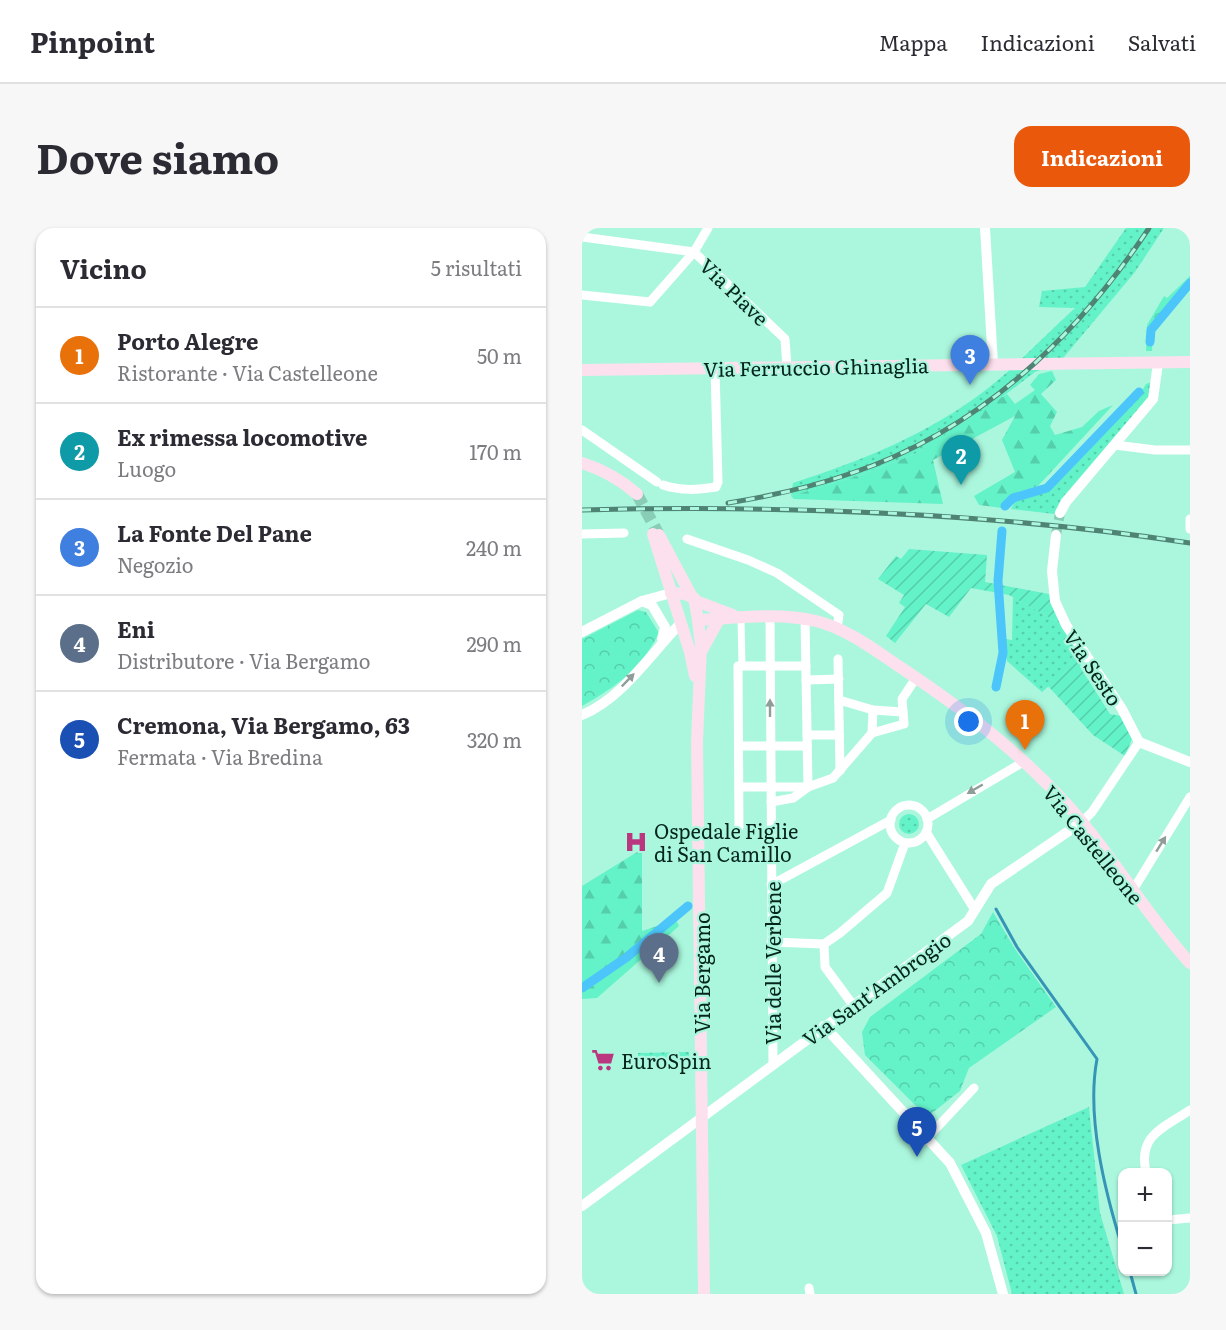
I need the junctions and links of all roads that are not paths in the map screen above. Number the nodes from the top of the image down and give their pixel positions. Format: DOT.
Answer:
graph roads {
  1 [pos="584,228"];
  2 [pos="708,228"];
  3 [pos="985,228"];
  4 [pos="582,237"];
  5 [pos="582,242"];
  6 [pos="694,252"];
  7 [pos="582,295"];
  8 [pos="1158,363"];
  9 [pos="1190,363"];
  10 [pos="993,364"];
  11 [pos="787,367"];
  12 [pos="716,368"];
  13 [pos="582,370"];
  14 [pos="582,430"];
  15 [pos="1115,445"];
  16 [pos="1190,450"];
  17 [pos="582,464"];
  18 [pos="636,494"];
  19 [pos="1060,513"];
  20 [pos="1190,519"];
  21 [pos="1190,529"];
  22 [pos="624,533"];
  23 [pos="582,534"];
  24 [pos="1056,535"];
  25 [pos="687,539"];
  26 [pos="693,598"];
  27 [pos="673,599"];
  28 [pos="642,601"];
  29 [pos="739,617"];
  30 [pos="770,618"];
  31 [pos="719,619"];
  32 [pos="805,619"];
  33 [pos="698,620"];
  34 [pos="681,623"];
  35 [pos="837,628"];
  36 [pos="582,632"];
  37 [pos="664,639"];
  38 [pos="686,642"];
  39 [pos="701,653"];
  40 [pos="838,659"];
  41 [pos="740,666"];
  42 [pos="770,666"];
  43 [pos="806,666"];
  44 [pos="916,678"];
  45 [pos="838,679"];
  46 [pos="806,680"];
  47 [pos="697,689"];
  48 [pos="839,700"];
  49 [pos="873,710"];
  50 [pos="903,712"];
  51 [pos="582,714"];
  52 [pos="872,733"];
  53 [pos="807,735"];
  54 [pos="839,735"];
  55 [pos="1139,742"];
  56 [pos="739,746"];
  57 [pos="771,746"];
  58 [pos="807,746"];
  59 [pos="1025,761"];
  60 [pos="1190,762"];
  61 [pos="840,771"];
  62 [pos="739,787"];
  63 [pos="771,787"];
  64 [pos="808,788"];
  65 [pos="1190,797"];
  66 [pos="771,802"];
  67 [pos="927,819"];
  68 [pos="891,820"];
  69 [pos="1082,822"];
  70 [pos="740,827"];
  71 [pos="926,832"];
  72 [pos="905,843"];
  73 [pos="771,885"];
  74 [pos="1133,890"];
  75 [pos="975,910"];
  76 [pos="771,942"];
  77 [pos="824,944"];
  78 [pos="1190,963"];
  79 [pos="853,1005"];
  80 [pos="824,1026"];
  81 [pos="773,1064"];
  82 [pos="975,1088"];
  83 [pos="1190,1110"];
  84 [pos="702,1118"];
  85 [pos="928,1137"];
  86 [pos="1145,1168"];
  87 [pos="582,1206"];
  88 [pos="1190,1218"];
  89 [pos="1172,1220"];
  90 [pos="704,1294"];
  91 [pos="1003,1294"];
  1 -- 4 [label="street"];
  2 -- 6 [label="street"];
  3 -- 10 [label="street"];
  4 -- 5 [label="street"];
  4 -- 6 [label="street, Via Piave"];
  6 -- 7 [label="street"];
  6 -- 11 [label="street, Via Piave"];
  8 -- 9 [label="main road, Via Ferruccio Ghinaglia"];
  8 -- 10 [label="main road, Via Ferruccio Ghinaglia"];
  8 -- 15 [label="street"];
  10 -- 11 [label="main road, Via Ferruccio Ghinaglia"];
  11 -- 12 [label="main road, Via Ferruccio Ghinaglia"];
  12 -- 13 [label="main road, Via Ferruccio Ghinaglia"];
  12 -- 14 [label="street"];
  15 -- 16 [label="street"];
  15 -- 19 [label="street"];
  17 -- 18 [label="main road"];
  20 -- 21 [label="street"];
  22 -- 23 [label="street"];
  24 -- 55 [label="street, Via Sesto"];
  25 -- 35 [label="street"];
  26 -- 27 [label="main road, Via Castelleone"];
  26 -- 27 [label="main road"];
  26 -- 29 [label="main road, Via Castelleone"];
  26 -- 33 [label="main road, Via Bergamo"];
  27 -- 28 [label="street"];
  27 -- 34 [label="main road, Via Bergamo"];
  28 -- 36 [label="street"];
  28 -- 37 [label="street"];
  29 -- 30 [label="main road, Via Castelleone"];
  29 -- 31 [label="main road, Via Castelleone"];
  29 -- 41 [label="street"];
  30 -- 32 [label="main road, Via Castelleone"];
  30 -- 42 [label="street, Via delle Verbene"];
  31 -- 33 [label="main road, Via Castelleone"];
  31 -- 39 [label="main road, Via Bergamo"];
  32 -- 35 [label="main road, Via Castelleone"];
  32 -- 43 [label="street"];
  33 -- 34 [label="main road, Via Castelleone"];
  33 -- 39 [label="main road, Via Bergamo"];
  34 -- 37 [label="street"];
  34 -- 38 [label="main road, Via Bergamo"];
  35 -- 44 [label="main road, Via Castelleone"];
  37 -- 38 [label="street"];
  51 -- 37 [label="street, one-way"];
  38 -- 47 [label="main road, Via Bergamo"];
  39 -- 47 [label="main road, Via Bergamo"];
  40 -- 45 [label="street"];
  41 -- 42 [label="street"];
  41 -- 56 [label="street"];
  42 -- 43 [label="street"];
  57 -- 42 [label="street, Via delle Verbene, one-way"];
  43 -- 46 [label="street"];
  44 -- 50 [label="street"];
  44 -- 59 [label="main road, Via Castelleone"];
  45 -- 46 [label="street"];
  45 -- 48 [label="street"];
  46 -- 53 [label="street"];
  47 -- 84 [label="main road, Via Bergamo"];
  48 -- 49 [label="street"];
  48 -- 54 [label="street"];
  49 -- 50 [label="street"];
  49 -- 52 [label="street"];
  50 -- 52 [label="street"];
  52 -- 61 [label="street"];
  53 -- 54 [label="street"];
  53 -- 58 [label="street"];
  54 -- 61 [label="street"];
  55 -- 60 [label="street"];
  55 -- 69 [label="street, Via Sant'Ambrogio"];
  56 -- 57 [label="street"];
  56 -- 62 [label="street"];
  57 -- 58 [label="street"];
  57 -- 63 [label="street, Via delle Verbene"];
  58 -- 64 [label="street"];
  59 -- 67 [label="street, one-way"];
  59 -- 69 [label="main road, Via Castelleone"];
  61 -- 64 [label="street"];
  62 -- 63 [label="street"];
  62 -- 70 [label="street"];
  63 -- 64 [label="street"];
  63 -- 66 [label="street, Via delle Verbene"];
  64 -- 66 [label="street"];
  74 -- 65 [label="street, one-way"];
  66 -- 73 [label="street, Via delle Verbene"];
  67 -- 68 [label="street"];
  67 -- 71 [label="street"];
  68 -- 72 [label="street"];
  68 -- 73 [label="street"];
  69 -- 74 [label="main road, Via Castelleone"];
  69 -- 75 [label="street, Via Sant'Ambrogio"];
  71 -- 72 [label="street"];
  71 -- 75 [label="street"];
  72 -- 77 [label="street"];
  73 -- 76 [label="street, Via delle Verbene"];
  74 -- 78 [label="main road, Via Castelleone"];
  75 -- 79 [label="street, Via Sant'Ambrogio"];
  76 -- 77 [label="street"];
  76 -- 81 [label="street, Via delle Verbene"];
  77 -- 79 [label="street"];
  79 -- 80 [label="street, Via Sant'Ambrogio"];
  80 -- 81 [label="street, Via Sant'Ambrogio"];
  80 -- 85 [label="street"];
  81 -- 84 [label="street, Via Sant'Ambrogio"];
  82 -- 85 [label="street"];
  83 -- 86 [label="street"];
  84 -- 87 [label="street, Via Sant'Ambrogio"];
  84 -- 90 [label="main road, Via Bergamo"];
  85 -- 91 [label="street"];
  88 -- 89 [label="street"];
}
